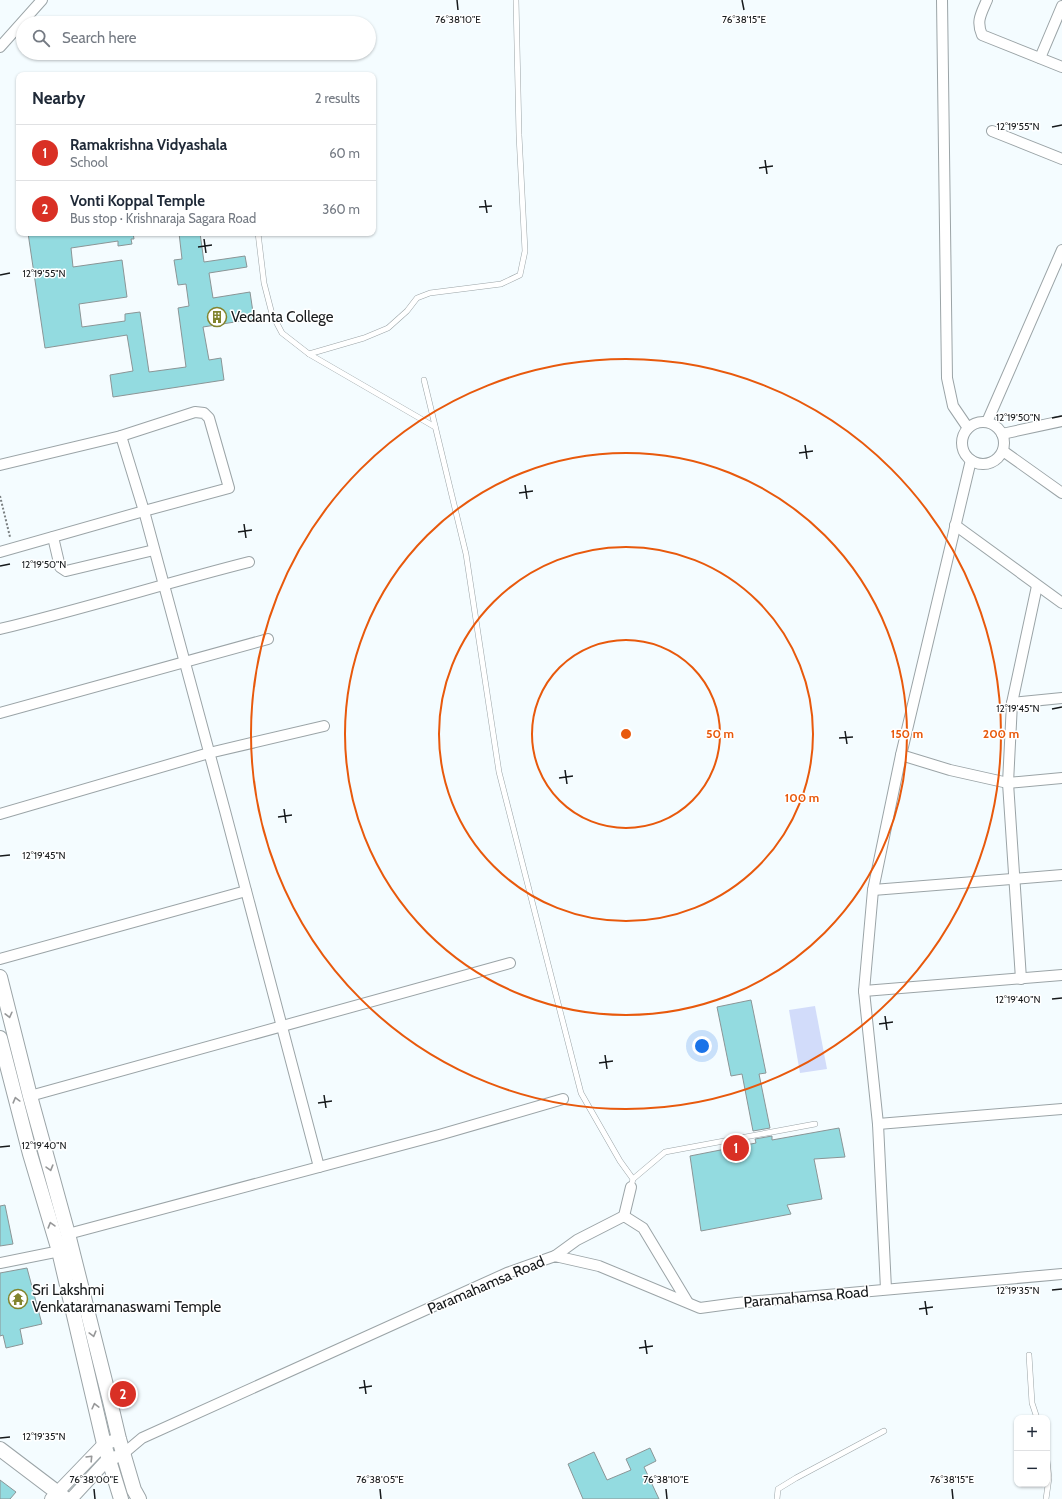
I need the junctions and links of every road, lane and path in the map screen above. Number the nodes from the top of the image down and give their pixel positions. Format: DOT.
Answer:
graph roads {
  1 [pos="42,0"];
  2 [pos="516,0"];
  3 [pos="942,0"];
  4 [pos="987,0"];
  5 [pos="1062,6"];
  6 [pos="28,16"];
  7 [pos="16,29"];
  8 [pos="0,47"];
  9 [pos="1040,58"];
  10 [pos="1062,67"];
  11 [pos="992,131"];
  12 [pos="1062,159"];
  13 [pos="258,236"];
  14 [pos="1062,252"];
  15 [pos="309,354"];
  16 [pos="424,380"];
  17 [pos="1062,421"];
  18 [pos="987,422"];
  19 [pos="435,427"];
  20 [pos="968,428"];
  21 [pos="1002,434"];
  22 [pos="122,436"];
  23 [pos="1002,451"];
  24 [pos="971,460"];
  25 [pos="0,465"];
  26 [pos="1062,493"];
  27 [pos="0,496"];
  28 [pos="144,510"];
  29 [pos="955,525"];
  30 [pos="53,537"];
  31 [pos="13,548"];
  32 [pos="154,550"];
  33 [pos="0,552"];
  34 [pos="249,562"];
  35 [pos="164,584"];
  36 [pos="1037,586"];
  37 [pos="1062,603"];
  38 [pos="0,629"];
  39 [pos="268,639"];
  40 [pos="185,662"];
  41 [pos="1062,698"];
  42 [pos="1012,703"];
  43 [pos="0,714"];
  44 [pos="324,726"];
  45 [pos="209,753"];
  46 [pos="901,755"];
  47 [pos="1062,778"];
  48 [pos="1008,783"];
  49 [pos="0,814"];
  50 [pos="1062,875"];
  51 [pos="1014,878"];
  52 [pos="873,890"];
  53 [pos="246,891"];
  54 [pos="0,959"];
  55 [pos="510,963"];
  56 [pos="1062,976"];
  57 [pos="0,977"];
  58 [pos="1020,979"];
  59 [pos="864,991"];
  60 [pos="282,1026"];
  61 [pos="0,1038"];
  62 [pos="30,1096"];
  63 [pos="563,1099"];
  64 [pos="1062,1109"];
  65 [pos="815,1124"];
  66 [pos="878,1124"];
  67 [pos="319,1167"];
  68 [pos="632,1183"];
  69 [pos="624,1216"];
  70 [pos="68,1234"];
  71 [pos="65,1249"];
  72 [pos="555,1256"];
  73 [pos="0,1263"];
  74 [pos="1062,1274"];
  75 [pos="886,1290"];
  76 [pos="687,1301"];
  77 [pos="1029,1355"];
  78 [pos="1036,1415"];
  79 [pos="884,1431"];
  80 [pos="142,1438"];
  81 [pos="118,1439"];
  82 [pos="104,1444"];
  83 [pos="0,1449"];
  84 [pos="123,1454"];
  85 [pos="108,1459"];
  86 [pos="1048,1487"];
  87 [pos="58,1497"];
  88 [pos="71,1499"];
  89 [pos="121,1499"];
  90 [pos="139,1499"];
  91 [pos="777,1499"];
  92 [pos="1046,1499"];
  1 -- 6 [label="street"];
  2 -- 15 [label="lane"];
  3 -- 20 [label="street"];
  4 -- 9 [label="street"];
  5 -- 9 [label="street"];
  7 -- 8 [label="street"];
  9 -- 10 [label="street"];
  11 -- 12 [label="street"];
  13 -- 15 [label="lane"];
  14 -- 18 [label="street"];
  15 -- 19 [label="lane"];
  16 -- 19 [label="lane"];
  17 -- 21 [label="street"];
  18 -- 20 [label="street"];
  18 -- 21 [label="street"];
  19 -- 68 [label="lane"];
  20 -- 24 [label="street"];
  21 -- 23 [label="street"];
  22 -- 25 [label="street"];
  22 -- 28 [label="street"];
  22 -- 28 [label="street"];
  23 -- 24 [label="street"];
  23 -- 26 [label="street"];
  24 -- 29 [label="street"];
  27 -- 31 [label="path"];
  28 -- 30 [label="street"];
  28 -- 32 [label="street"];
  29 -- 36 [label="street"];
  29 -- 46 [label="street"];
  30 -- 31 [label="street"];
  30 -- 32 [label="street"];
  31 -- 33 [label="street"];
  32 -- 35 [label="street"];
  34 -- 35 [label="street"];
  35 -- 38 [label="street"];
  35 -- 40 [label="street"];
  36 -- 37 [label="street"];
  36 -- 42 [label="street"];
  39 -- 40 [label="street"];
  40 -- 43 [label="street"];
  40 -- 45 [label="street"];
  41 -- 42 [label="street"];
  42 -- 48 [label="street"];
  44 -- 45 [label="street"];
  45 -- 49 [label="street"];
  45 -- 53 [label="street"];
  46 -- 48 [label="street"];
  46 -- 52 [label="street"];
  47 -- 48 [label="street"];
  48 -- 51 [label="street"];
  50 -- 51 [label="street"];
  51 -- 52 [label="street"];
  51 -- 58 [label="street"];
  52 -- 59 [label="street"];
  53 -- 54 [label="street"];
  53 -- 60 [label="street"];
  55 -- 60 [label="street"];
  56 -- 58 [label="street"];
  57 -- 62 [label="main road, one-way"];
  58 -- 59 [label="street"];
  59 -- 66 [label="street"];
  60 -- 62 [label="street"];
  60 -- 67 [label="street"];
  71 -- 61 [label="main road, one-way"];
  62 -- 70 [label="main road, one-way"];
  63 -- 67 [label="street"];
  64 -- 66 [label="street"];
  65 -- 68 [label="lane"];
  66 -- 75 [label="street"];
  67 -- 70 [label="street"];
  68 -- 69 [label="street"];
  69 -- 72 [label="street"];
  69 -- 76 [label="street"];
  70 -- 71 [label="main road"];
  71 -- 73 [label="street"];
  71 -- 81 [label="main road, one-way"];
  82 -- 71 [label="main road, one-way"];
  72 -- 76 [label="street, Paramahamsa Road"];
  72 -- 80 [label="street, Paramahamsa Road"];
  74 -- 75 [label="street, Paramahamsa Road"];
  75 -- 76 [label="street, Paramahamsa Road"];
  77 -- 78 [label="lane"];
  79 -- 91 [label="lane"];
  80 -- 81 [label="street, Paramahamsa Road"];
  80 -- 84 [label="street, Paramahamsa Road"];
  81 -- 82 [label="street"];
  81 -- 84 [label="main road"];
  82 -- 85 [label="main road"];
  87 -- 82 [label="street, one-way"];
  83 -- 87 [label="main road"];
  84 -- 85 [label="street"];
  84 -- 90 [label="main road"];
  85 -- 88 [label="street"];
  85 -- 89 [label="main road"];
  86 -- 92 [label="lane"];
}
